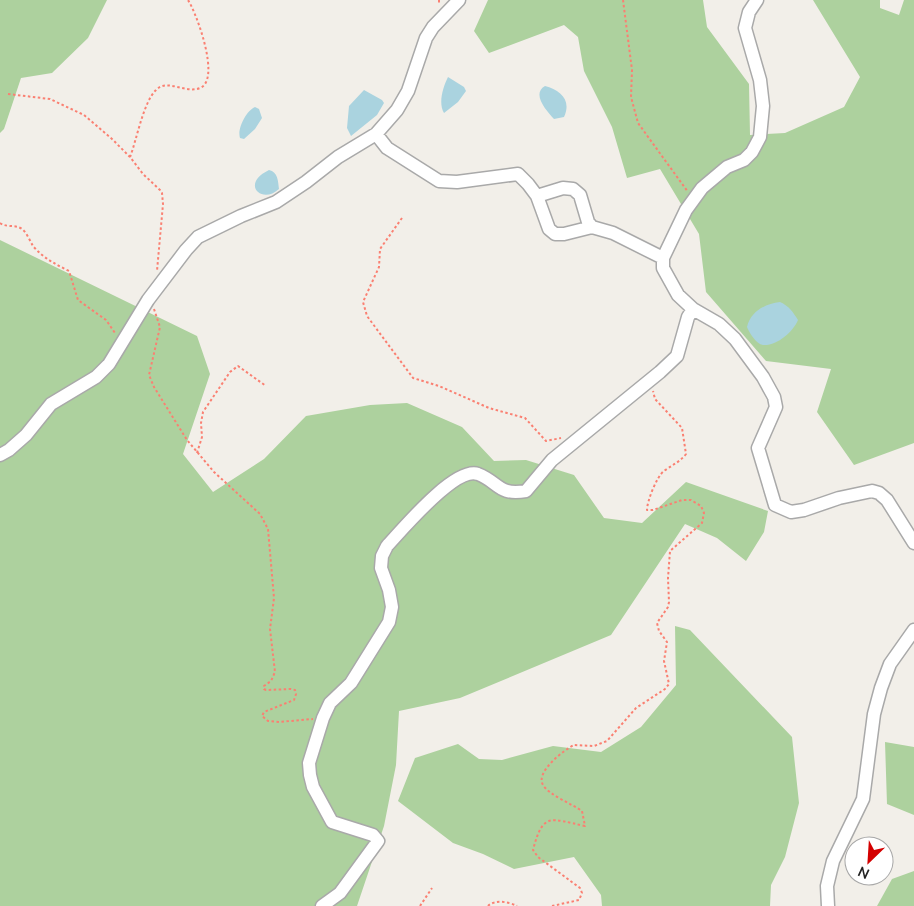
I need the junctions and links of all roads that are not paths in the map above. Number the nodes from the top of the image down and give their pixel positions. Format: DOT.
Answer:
graph roads {
  1 [pos="459,0"];
  2 [pos="757,0"];
  3 [pos="376,134"];
  4 [pos="536,196"];
  5 [pos="592,227"];
  6 [pos="663,258"];
  7 [pos="693,309"];
  8 [pos="0,455"];
  9 [pos="914,543"];
  10 [pos="914,630"];
  11 [pos="322,906"];
  12 [pos="828,906"];
  1 -- 3 [label="street"];
  2 -- 6 [label="street"];
  3 -- 4 [label="street"];
  3 -- 8 [label="street"];
  4 -- 5 [label="street"];
  4 -- 5 [label="street"];
  5 -- 6 [label="street"];
  6 -- 7 [label="street"];
  7 -- 9 [label="street"];
  7 -- 11 [label="street"];
  10 -- 12 [label="street"];
}
